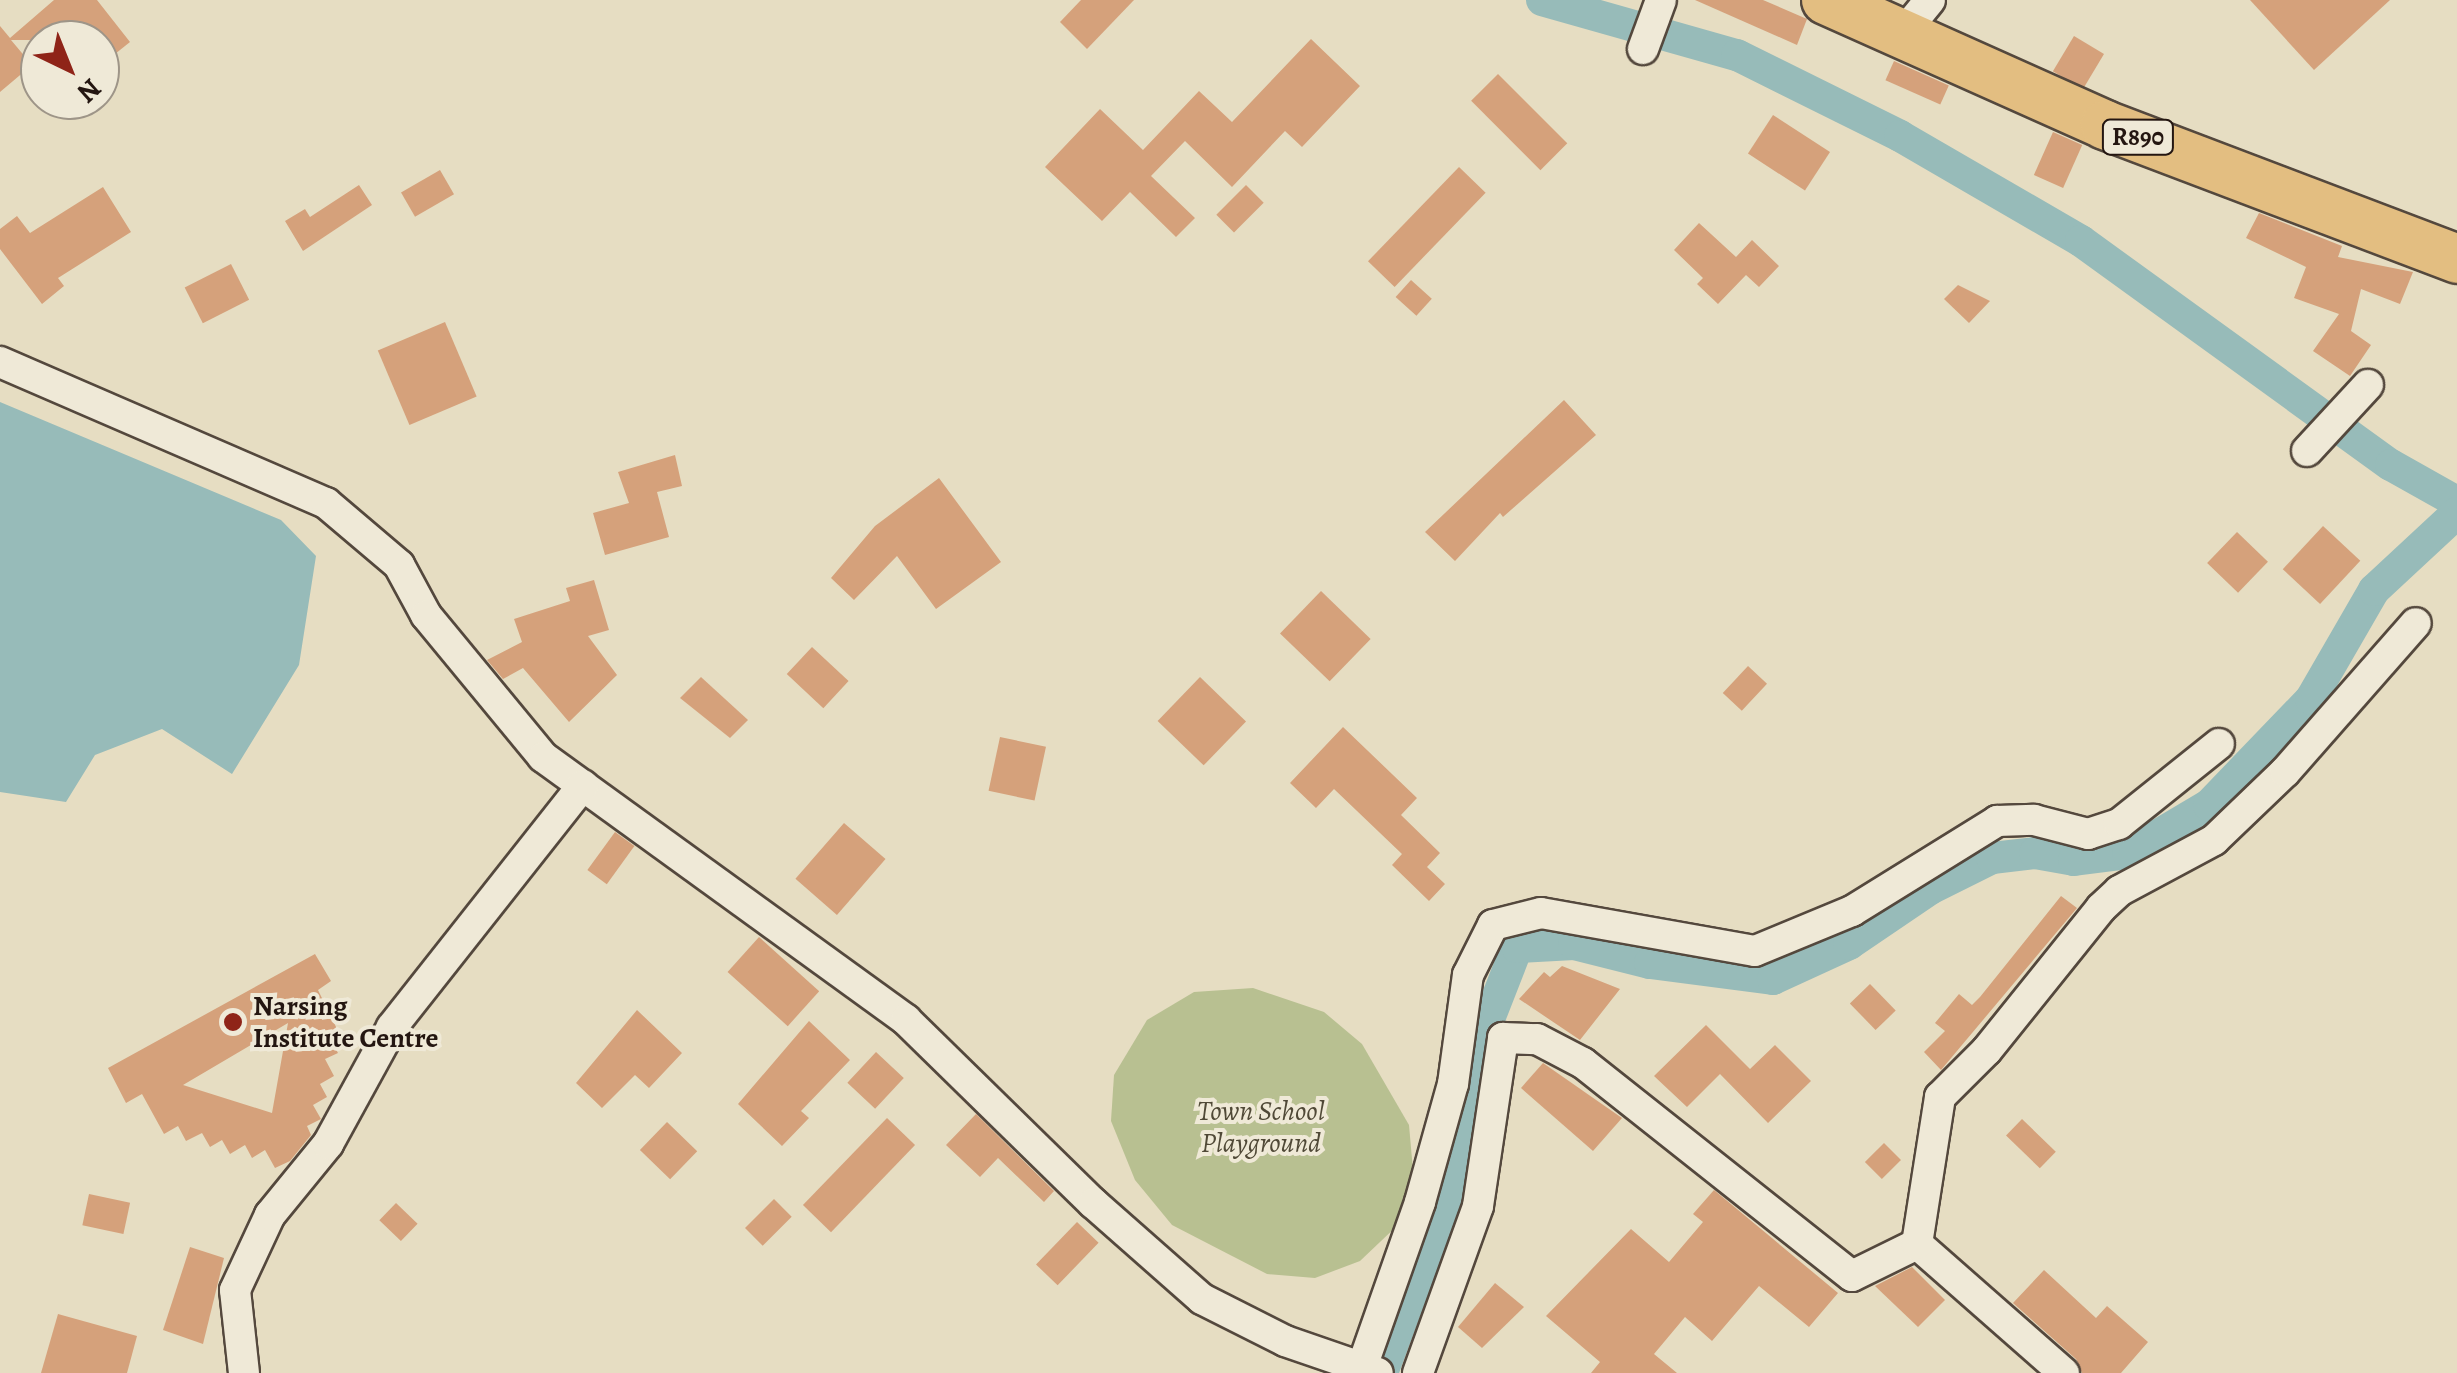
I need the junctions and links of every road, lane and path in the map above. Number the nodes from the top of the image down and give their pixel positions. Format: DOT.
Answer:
graph roads {
  1 [pos="1661,0"];
  2 [pos="1826,0"];
  3 [pos="1917,16"];
  4 [pos="1643,49"];
  5 [pos="2457,258"];
  6 [pos="0,362"];
  7 [pos="2368,385"];
  8 [pos="2307,451"];
  9 [pos="2416,623"];
  10 [pos="2219,744"];
  11 [pos="584,785"];
  12 [pos="1917,1244"];
  13 [pos="1364,1368"];
  14 [pos="244,1373"];
  15 [pos="1418,1373"];
  16 [pos="2064,1373"];
  1 -- 4 [label="street"];
  2 -- 3 [label="main road, R890"];
  3 -- 5 [label="main road, R890"];
  6 -- 11 [label="street"];
  7 -- 8 [label="street"];
  9 -- 12 [label="street"];
  10 -- 13 [label="street"];
  11 -- 13 [label="street"];
  11 -- 14 [label="street"];
  12 -- 15 [label="street"];
  12 -- 16 [label="street"];
}
